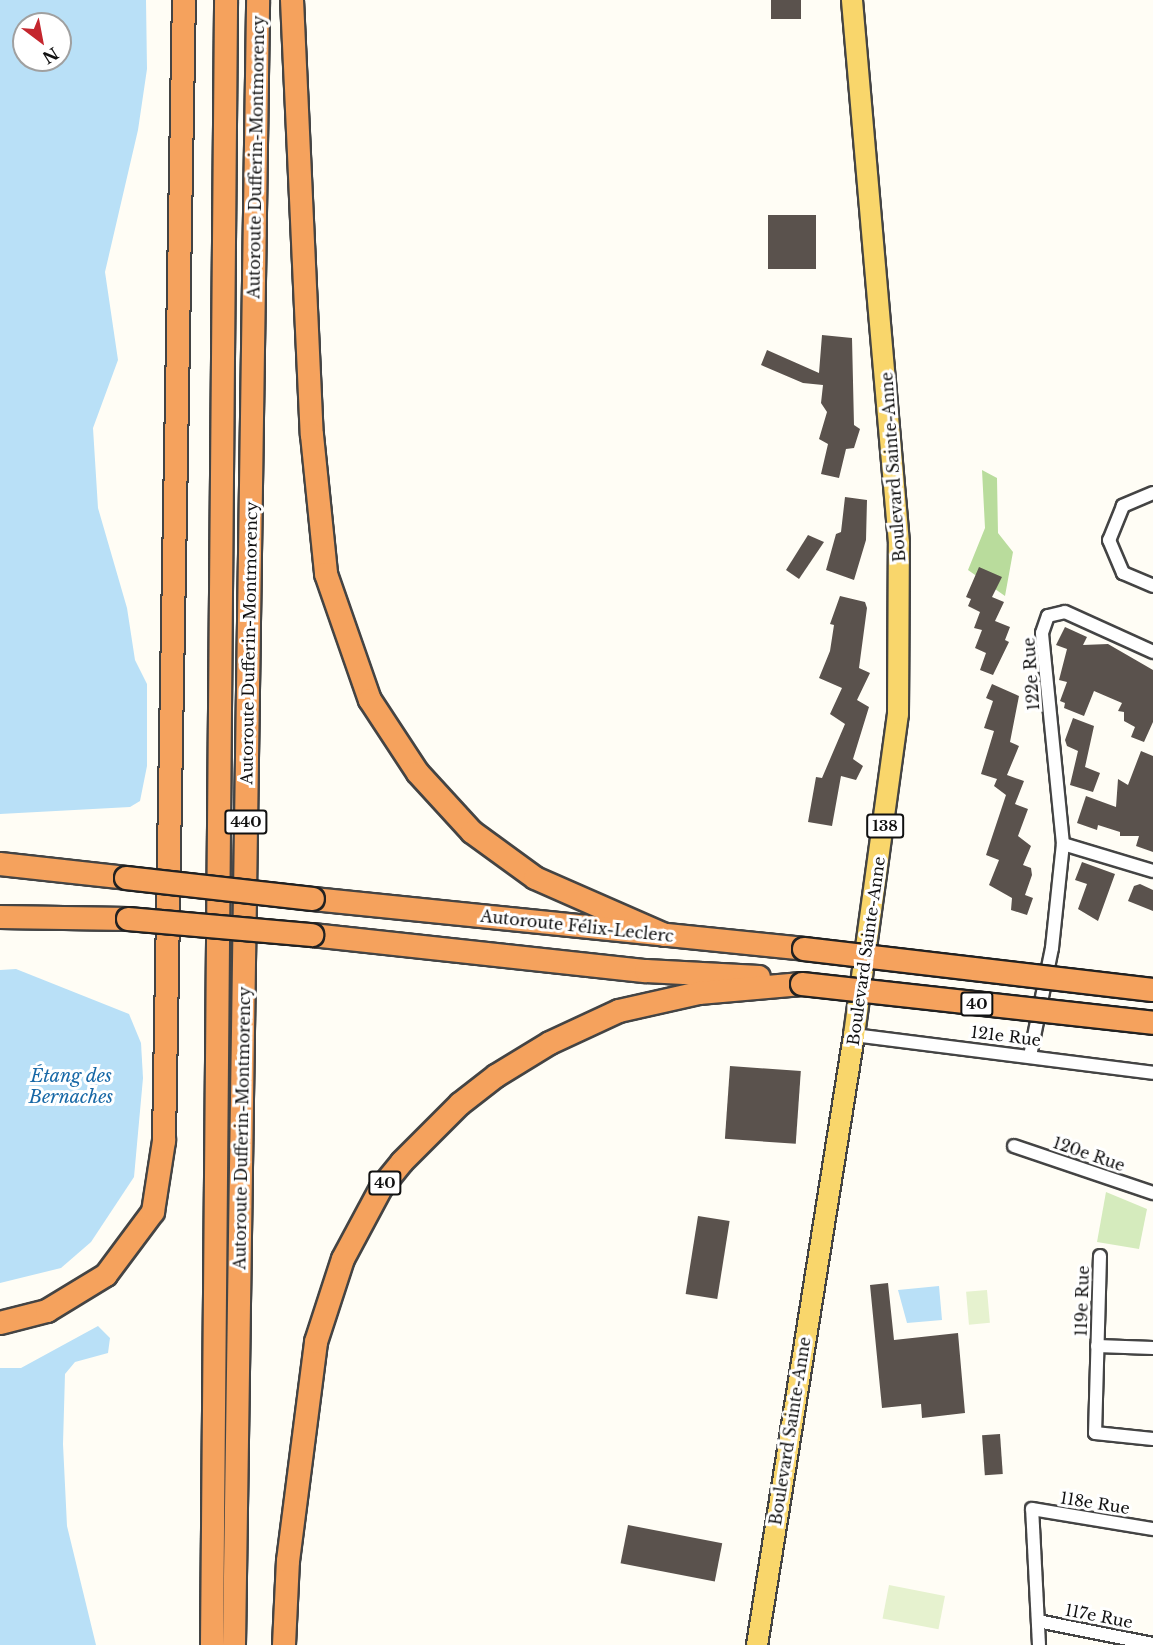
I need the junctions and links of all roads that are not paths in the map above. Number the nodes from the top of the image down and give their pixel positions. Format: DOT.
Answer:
graph roads {
  1 [pos="184,0"];
  2 [pos="226,0"];
  3 [pos="258,0"];
  4 [pos="292,0"];
  5 [pos="852,0"];
  6 [pos="1153,493"];
  7 [pos="1153,586"];
  8 [pos="1153,652"];
  9 [pos="1063,844"];
  10 [pos="0,864"];
  11 [pos="1153,871"];
  12 [pos="0,917"];
  13 [pos="665,935"];
  14 [pos="802,984"];
  15 [pos="1153,990"];
  16 [pos="1153,1023"];
  17 [pos="854,1035"];
  18 [pos="1030,1056"];
  19 [pos="1153,1072"];
  20 [pos="1014,1146"];
  21 [pos="1153,1193"];
  22 [pos="1100,1256"];
  23 [pos="0,1323"];
  24 [pos="1097,1347"];
  25 [pos="1153,1348"];
  26 [pos="1153,1439"];
  27 [pos="1153,1529"];
  28 [pos="1038,1621"];
  29 [pos="1153,1644"];
  30 [pos="212,1645"];
  31 [pos="234,1645"];
  32 [pos="284,1645"];
  33 [pos="757,1645"];
  34 [pos="1039,1645"];
  1 -- 23 [label="highway"];
  2 -- 30 [label="highway, Autoroute Dufferin-Montmorency / 440"];
  3 -- 31 [label="highway, Autoroute Dufferin-Montmorency / 440"];
  4 -- 13 [label="highway"];
  5 -- 17 [label="main road, Boulevard Sainte-Anne / 138"];
  6 -- 7 [label="street"];
  8 -- 9 [label="street, 122e Rue"];
  9 -- 11 [label="street"];
  9 -- 18 [label="street, 122e Rue"];
  10 -- 13 [label="highway, Autoroute Félix-Leclerc / 40, bridge"];
  12 -- 14 [label="highway, bridge"];
  13 -- 15 [label="highway, Autoroute Félix-Leclerc / 40, bridge"];
  14 -- 16 [label="highway, 40, bridge"];
  14 -- 32 [label="highway, 40"];
  17 -- 18 [label="street, 121e Rue"];
  17 -- 33 [label="main road, Boulevard Sainte-Anne / 138"];
  18 -- 19 [label="street, 121e Rue"];
  20 -- 21 [label="street, 120e Rue"];
  22 -- 24 [label="street, 119e Rue"];
  24 -- 25 [label="street, 119e Rue"];
  24 -- 26 [label="street, 119e Rue"];
  27 -- 28 [label="street, 118e Rue"];
  28 -- 29 [label="street, 117e Rue"];
  28 -- 34 [label="street"];
}
